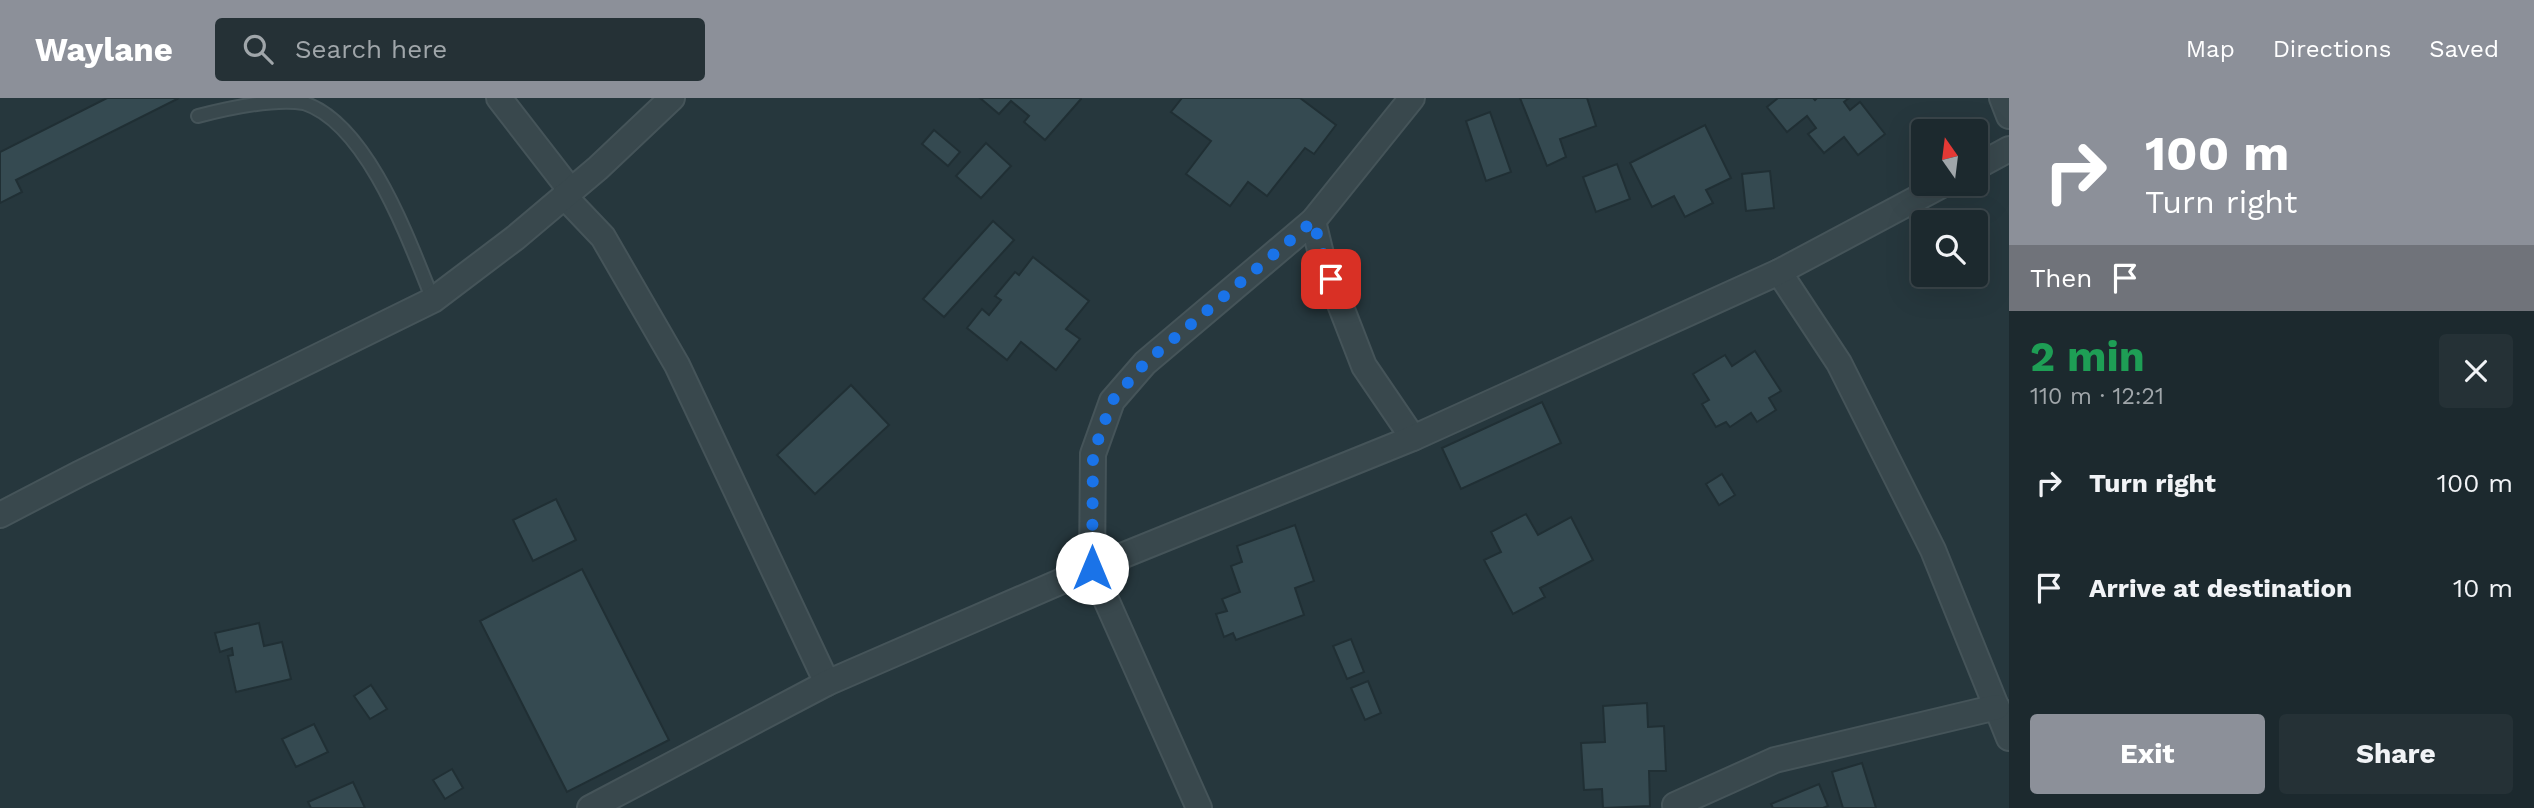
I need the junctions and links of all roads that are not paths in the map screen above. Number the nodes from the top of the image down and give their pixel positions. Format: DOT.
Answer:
graph roads {
  1 [pos="499,98"];
  2 [pos="672,98"];
  3 [pos="1412,98"];
  4 [pos="2001,98"];
  5 [pos="198,116"];
  6 [pos="2009,117"];
  7 [pos="2009,149"];
  8 [pos="1988,160"];
  9 [pos="568,194"];
  10 [pos="1922,196"];
  11 [pos="1313,221"];
  12 [pos="1779,272"];
  13 [pos="433,300"];
  14 [pos="1413,438"];
  15 [pos="0,515"];
  16 [pos="1092,568"];
  17 [pos="827,684"];
  18 [pos="1997,707"];
  19 [pos="2009,738"];
  20 [pos="1675,805"];
  21 [pos="590,808"];
  22 [pos="1199,808"];
  1 -- 9 [label="street"];
  2 -- 9 [label="street"];
  3 -- 11 [label="street"];
  4 -- 6 [label="street"];
  5 -- 13 [label="lane"];
  7 -- 8 [label="street"];
  9 -- 13 [label="street"];
  9 -- 17 [label="street"];
  10 -- 12 [label="street"];
  11 -- 14 [label="street"];
  11 -- 16 [label="street"];
  12 -- 14 [label="street"];
  12 -- 18 [label="street"];
  13 -- 15 [label="street"];
  14 -- 16 [label="street"];
  16 -- 17 [label="street"];
  16 -- 22 [label="street"];
  17 -- 21 [label="street"];
  18 -- 19 [label="street"];
  18 -- 20 [label="street"];
}
